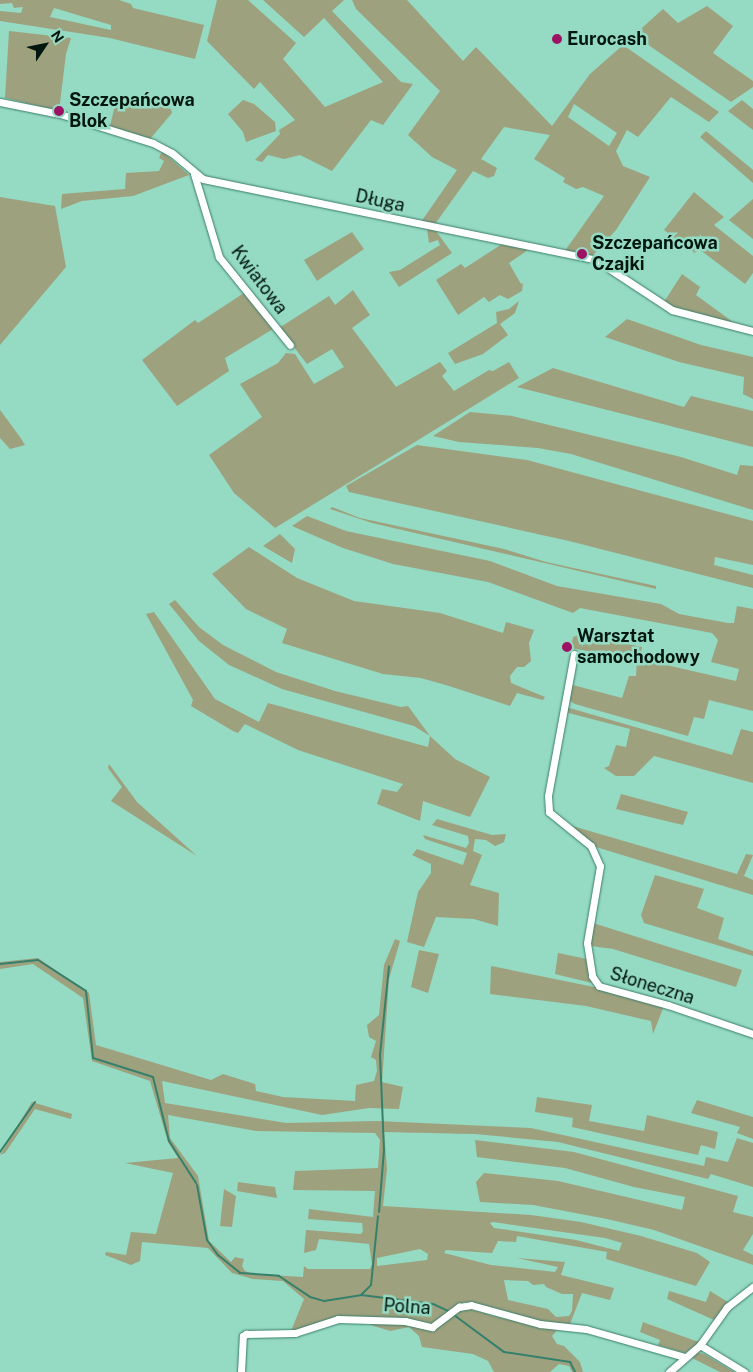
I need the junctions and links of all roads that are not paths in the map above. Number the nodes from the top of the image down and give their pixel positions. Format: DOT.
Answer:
graph roads {
  1 [pos="0,102"];
  2 [pos="194,174"];
  3 [pos="753,331"];
  4 [pos="290,345"];
  5 [pos="574,654"];
  6 [pos="753,1034"];
  7 [pos="753,1287"];
  8 [pos="700,1345"];
  9 [pos="684,1357"];
  10 [pos="241,1372"];
  11 [pos="669,1372"];
  12 [pos="744,1372"];
  1 -- 2 [label="street, Długa"];
  2 -- 3 [label="street, Długa"];
  2 -- 4 [label="street, Kwiatowa"];
  5 -- 6 [label="street, Słoneczna"];
  7 -- 8 [label="street"];
  8 -- 9 [label="street"];
  8 -- 12 [label="street"];
  9 -- 10 [label="street, Polna"];
  9 -- 11 [label="street"];
}
